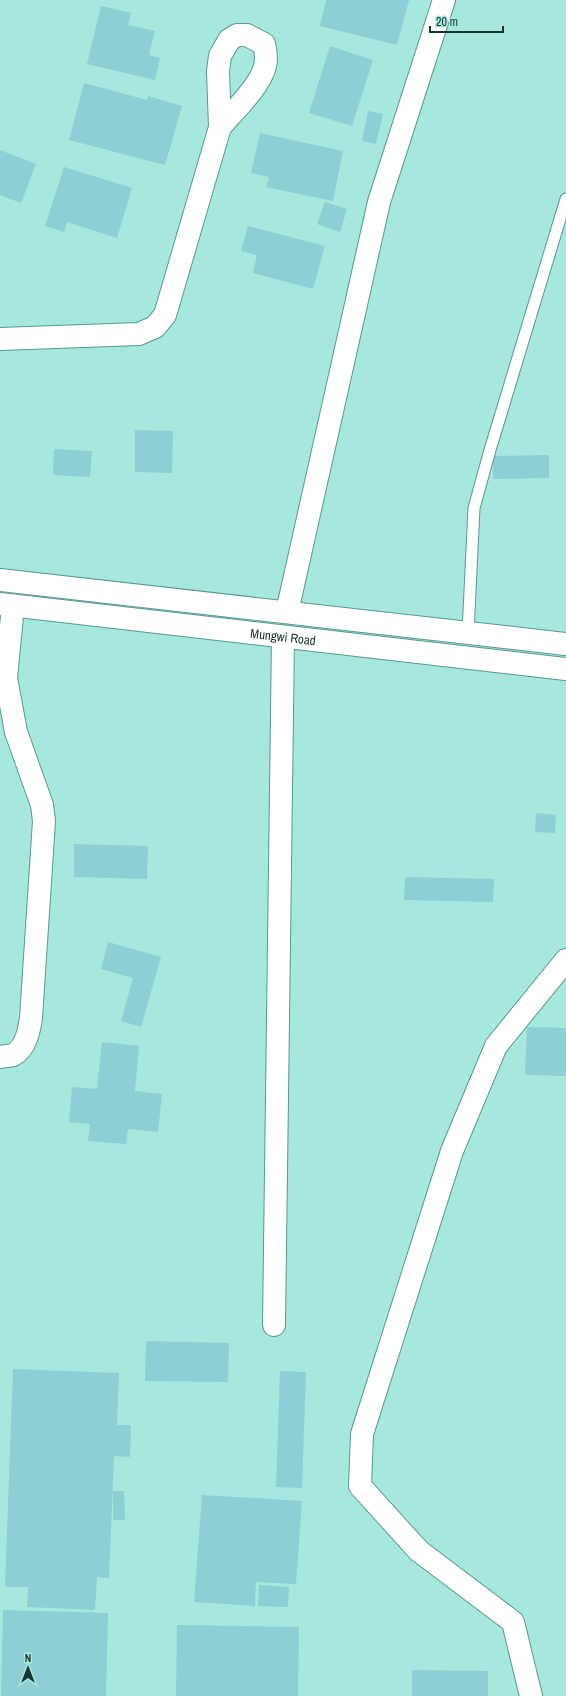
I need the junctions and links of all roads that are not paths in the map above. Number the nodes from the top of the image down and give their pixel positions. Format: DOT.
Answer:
graph roads {
  1 [pos="444,0"];
  2 [pos="220,127"];
  3 [pos="566,199"];
  4 [pos="0,339"];
  5 [pos="0,580"];
  6 [pos="6,605"];
  7 [pos="287,612"];
  8 [pos="468,633"];
  9 [pos="284,637"];
  10 [pos="566,644"];
  11 [pos="566,669"];
  12 [pos="566,960"];
  13 [pos="0,1057"];
  14 [pos="274,1325"];
  15 [pos="532,1696"];
  1 -- 7 [label="street"];
  2 -- 4 [label="street"];
  3 -- 8 [label="lane"];
  5 -- 7 [label="street, Mungwi Road"];
  6 -- 9 [label="street, Mungwi Road"];
  6 -- 13 [label="street"];
  7 -- 8 [label="street, Mungwi Road"];
  8 -- 10 [label="street, Mungwi Road"];
  9 -- 11 [label="street, Mungwi Road"];
  9 -- 14 [label="street"];
  12 -- 15 [label="street"];
}
